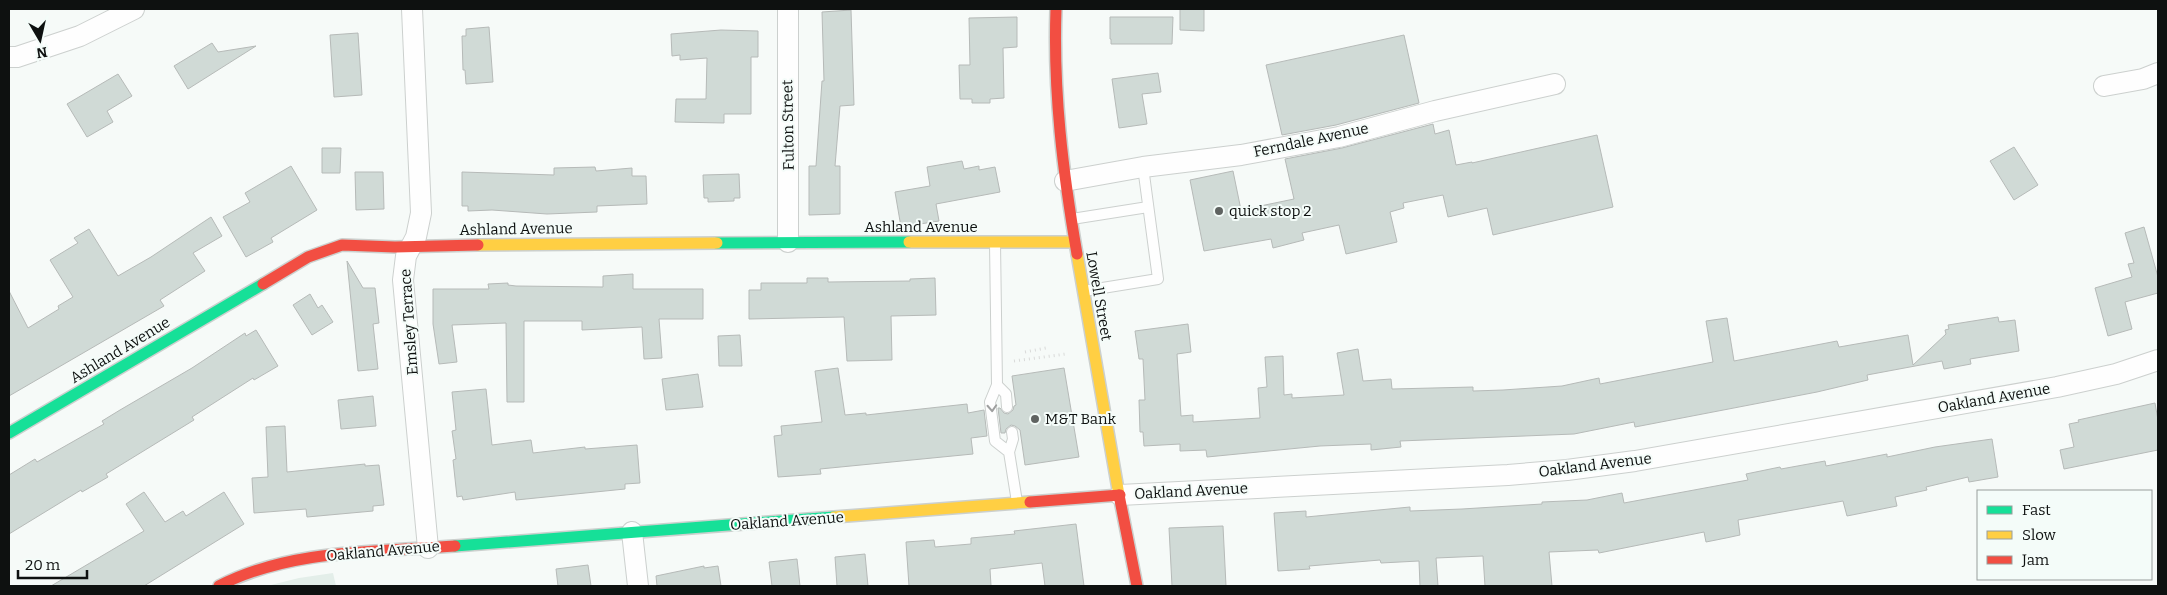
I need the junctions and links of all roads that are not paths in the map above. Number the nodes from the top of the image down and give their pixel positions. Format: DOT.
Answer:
graph roads {
  1 [pos="134,9"];
  2 [pos="412,9"];
  3 [pos="788,9"];
  4 [pos="1056,9"];
  5 [pos="9,57"];
  6 [pos="2158,74"];
  7 [pos="1555,84"];
  8 [pos="2104,86"];
  9 [pos="1143,167"];
  10 [pos="1065,181"];
  11 [pos="1148,207"];
  12 [pos="1071,219"];
  13 [pos="788,242"];
  14 [pos="995,242"];
  15 [pos="1074,242"];
  16 [pos="411,246"];
  17 [pos="1083,291"];
  18 [pos="2158,360"];
  19 [pos="997,385"];
  20 [pos="1008,407"];
  21 [pos="1012,432"];
  22 [pos="9,433"];
  23 [pos="1009,452"];
  24 [pos="1120,495"];
  25 [pos="1017,503"];
  26 [pos="632,532"];
  27 [pos="428,548"];
  28 [pos="220,586"];
  29 [pos="638,586"];
  30 [pos="1137,586"];
  1 -- 5 [label="street"];
  2 -- 16 [label="street, Emsley Terrace"];
  3 -- 13 [label="street, Fulton Street"];
  4 -- 10 [label="street, Lowell Street"];
  6 -- 8 [label="street"];
  7 -- 9 [label="street, Ferndale Avenue"];
  9 -- 10 [label="street, Ferndale Avenue"];
  9 -- 11 [label="lane"];
  10 -- 12 [label="street, Lowell Street"];
  11 -- 12 [label="lane"];
  11 -- 17 [label="lane"];
  12 -- 15 [label="street, Lowell Street"];
  13 -- 14 [label="street, Ashland Avenue"];
  13 -- 16 [label="street, Ashland Avenue"];
  14 -- 15 [label="street, Ashland Avenue"];
  14 -- 19 [label="lane"];
  15 -- 17 [label="street, Lowell Street"];
  16 -- 22 [label="street, Ashland Avenue"];
  16 -- 27 [label="street, Emsley Terrace"];
  17 -- 24 [label="street, Lowell Street"];
  18 -- 24 [label="street, Oakland Avenue"];
  19 -- 20 [label="lane"];
  19 -- 23 [label="lane, one-way"];
  21 -- 23 [label="lane"];
  23 -- 25 [label="lane"];
  24 -- 25 [label="street, Oakland Avenue"];
  24 -- 30 [label="street, Lowell Street"];
  25 -- 26 [label="street, Oakland Avenue"];
  26 -- 27 [label="street, Oakland Avenue"];
  26 -- 29 [label="street"];
  27 -- 28 [label="street, Oakland Avenue"];
}
